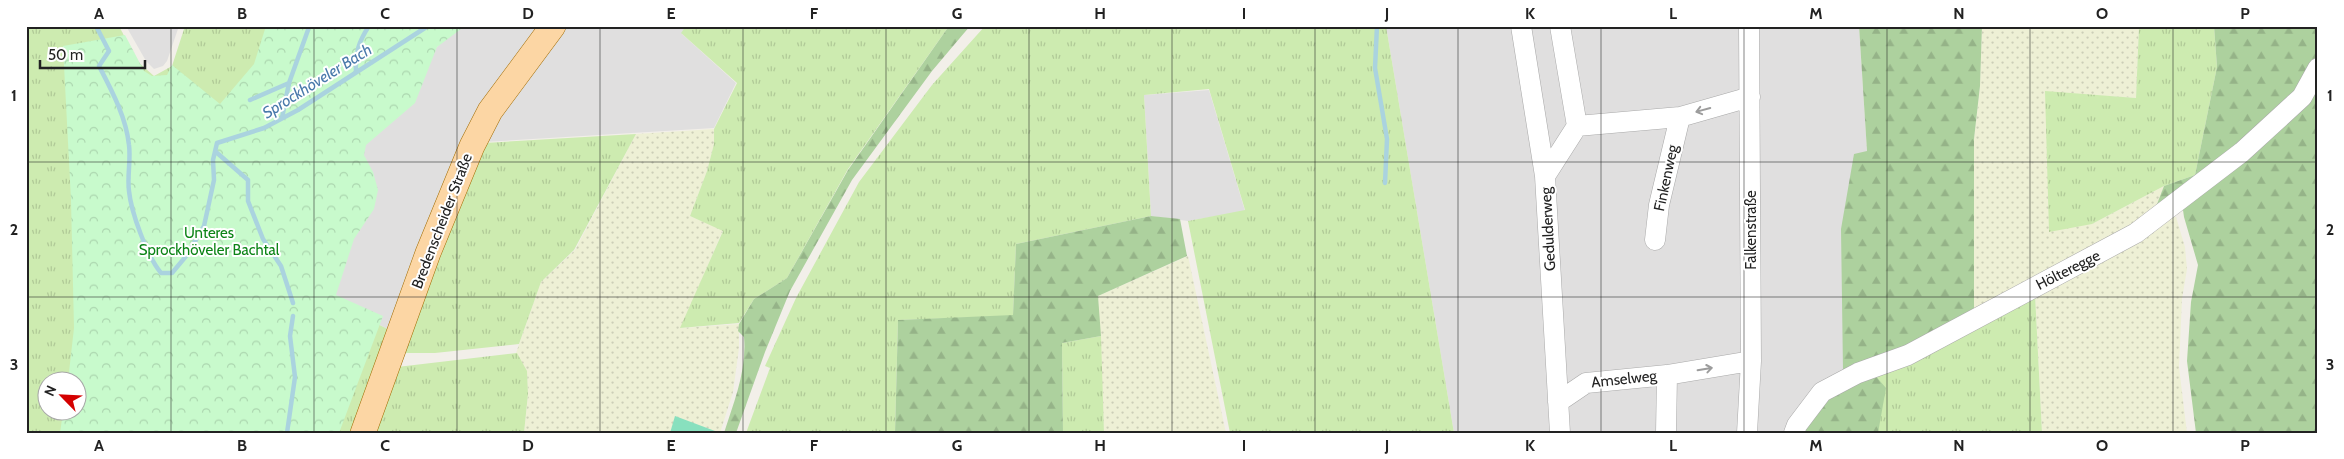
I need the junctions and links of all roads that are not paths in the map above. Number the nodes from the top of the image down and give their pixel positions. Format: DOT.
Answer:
graph roads {
  1 [pos="553,26"];
  2 [pos="1521,26"];
  3 [pos="1560,26"];
  4 [pos="1749,26"];
  5 [pos="2318,68"];
  6 [pos="1750,97"];
  7 [pos="1680,117"];
  8 [pos="1577,126"];
  9 [pos="1545,176"];
  10 [pos="1655,240"];
  11 [pos="1751,361"];
  12 [pos="1667,375"];
  13 [pos="1558,402"];
  14 [pos="363,433"];
  15 [pos="1560,433"];
  16 [pos="1666,433"];
  17 [pos="1747,433"];
  18 [pos="1794,433"];
  1 -- 14 [label="main road, Bredenscheider Straße"];
  2 -- 9 [label="street, Gedulderweg"];
  3 -- 8 [label="street"];
  4 -- 6 [label="street, Falkenstraße"];
  5 -- 18 [label="street, Hölteregge"];
  6 -- 7 [label="street, one-way"];
  6 -- 11 [label="street, Falkenstraße"];
  7 -- 8 [label="street"];
  7 -- 10 [label="street, Finkenweg"];
  8 -- 9 [label="street"];
  9 -- 13 [label="street, Gedulderweg"];
  12 -- 11 [label="street, Amselweg, one-way"];
  11 -- 17 [label="street, Falkenstraße"];
  12 -- 13 [label="street, Amselweg"];
  12 -- 16 [label="street, Amselweg"];
  13 -- 15 [label="street, Gedulderweg"];
}
